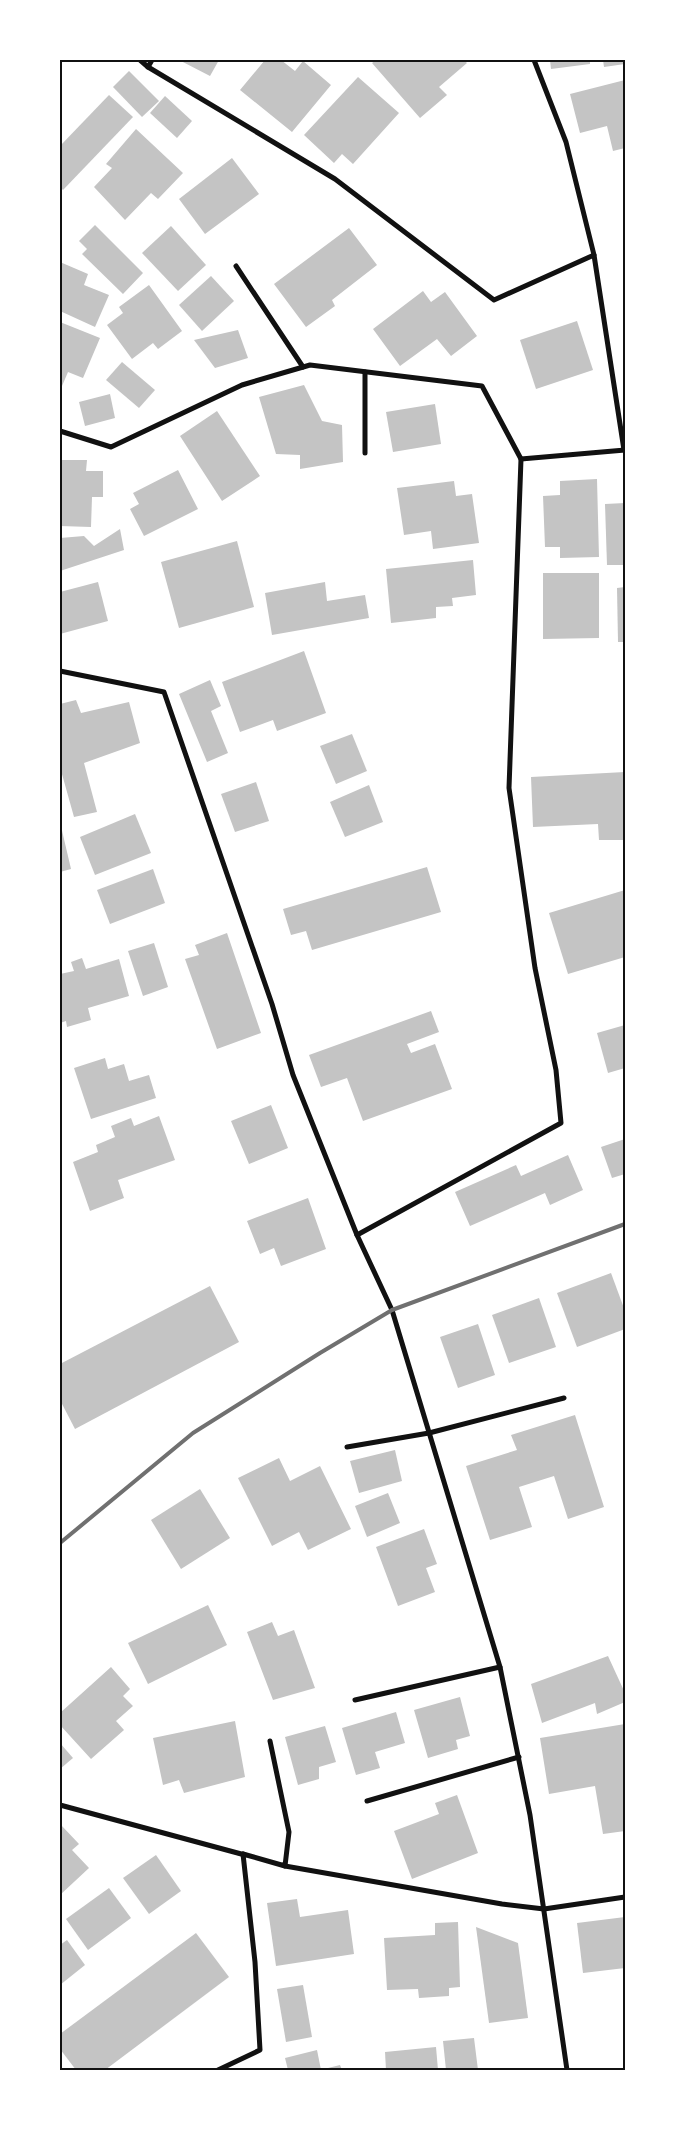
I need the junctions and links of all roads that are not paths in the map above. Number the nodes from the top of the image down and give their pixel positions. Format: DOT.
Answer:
graph roads {
  1 [pos="140,60"];
  2 [pos="152,60"];
  3 [pos="534,60"];
  4 [pos="148,67"];
  5 [pos="594,255"];
  6 [pos="236,266"];
  7 [pos="303,367"];
  8 [pos="365,372"];
  9 [pos="60,431"];
  10 [pos="624,450"];
  11 [pos="365,454"];
  12 [pos="521,459"];
  13 [pos="60,671"];
  14 [pos="357,1235"];
  15 [pos="564,1398"];
  16 [pos="429,1433"];
  17 [pos="347,1447"];
  18 [pos="500,1667"];
  19 [pos="355,1700"];
  20 [pos="270,1740"];
  21 [pos="519,1757"];
  22 [pos="367,1800"];
  23 [pos="60,1805"];
  24 [pos="243,1854"];
  25 [pos="285,1866"];
  26 [pos="625,1897"];
  27 [pos="544,1909"];
  28 [pos="218,2070"];
  29 [pos="567,2070"];
  1 -- 4 [label="street"];
  2 -- 4 [label="street"];
  3 -- 5 [label="street"];
  4 -- 5 [label="street"];
  5 -- 10 [label="street"];
  6 -- 7 [label="street"];
  7 -- 8 [label="street"];
  7 -- 9 [label="street"];
  8 -- 11 [label="street"];
  8 -- 12 [label="street"];
  10 -- 12 [label="street"];
  12 -- 14 [label="street"];
  13 -- 14 [label="street"];
  14 -- 16 [label="street"];
  15 -- 16 [label="street"];
  16 -- 17 [label="street"];
  16 -- 18 [label="street"];
  18 -- 19 [label="street"];
  18 -- 21 [label="street"];
  20 -- 25 [label="street"];
  21 -- 22 [label="street"];
  21 -- 27 [label="street"];
  23 -- 24 [label="street"];
  24 -- 25 [label="street"];
  24 -- 28 [label="street"];
  25 -- 27 [label="street"];
  26 -- 27 [label="street"];
  27 -- 29 [label="street"];
}
